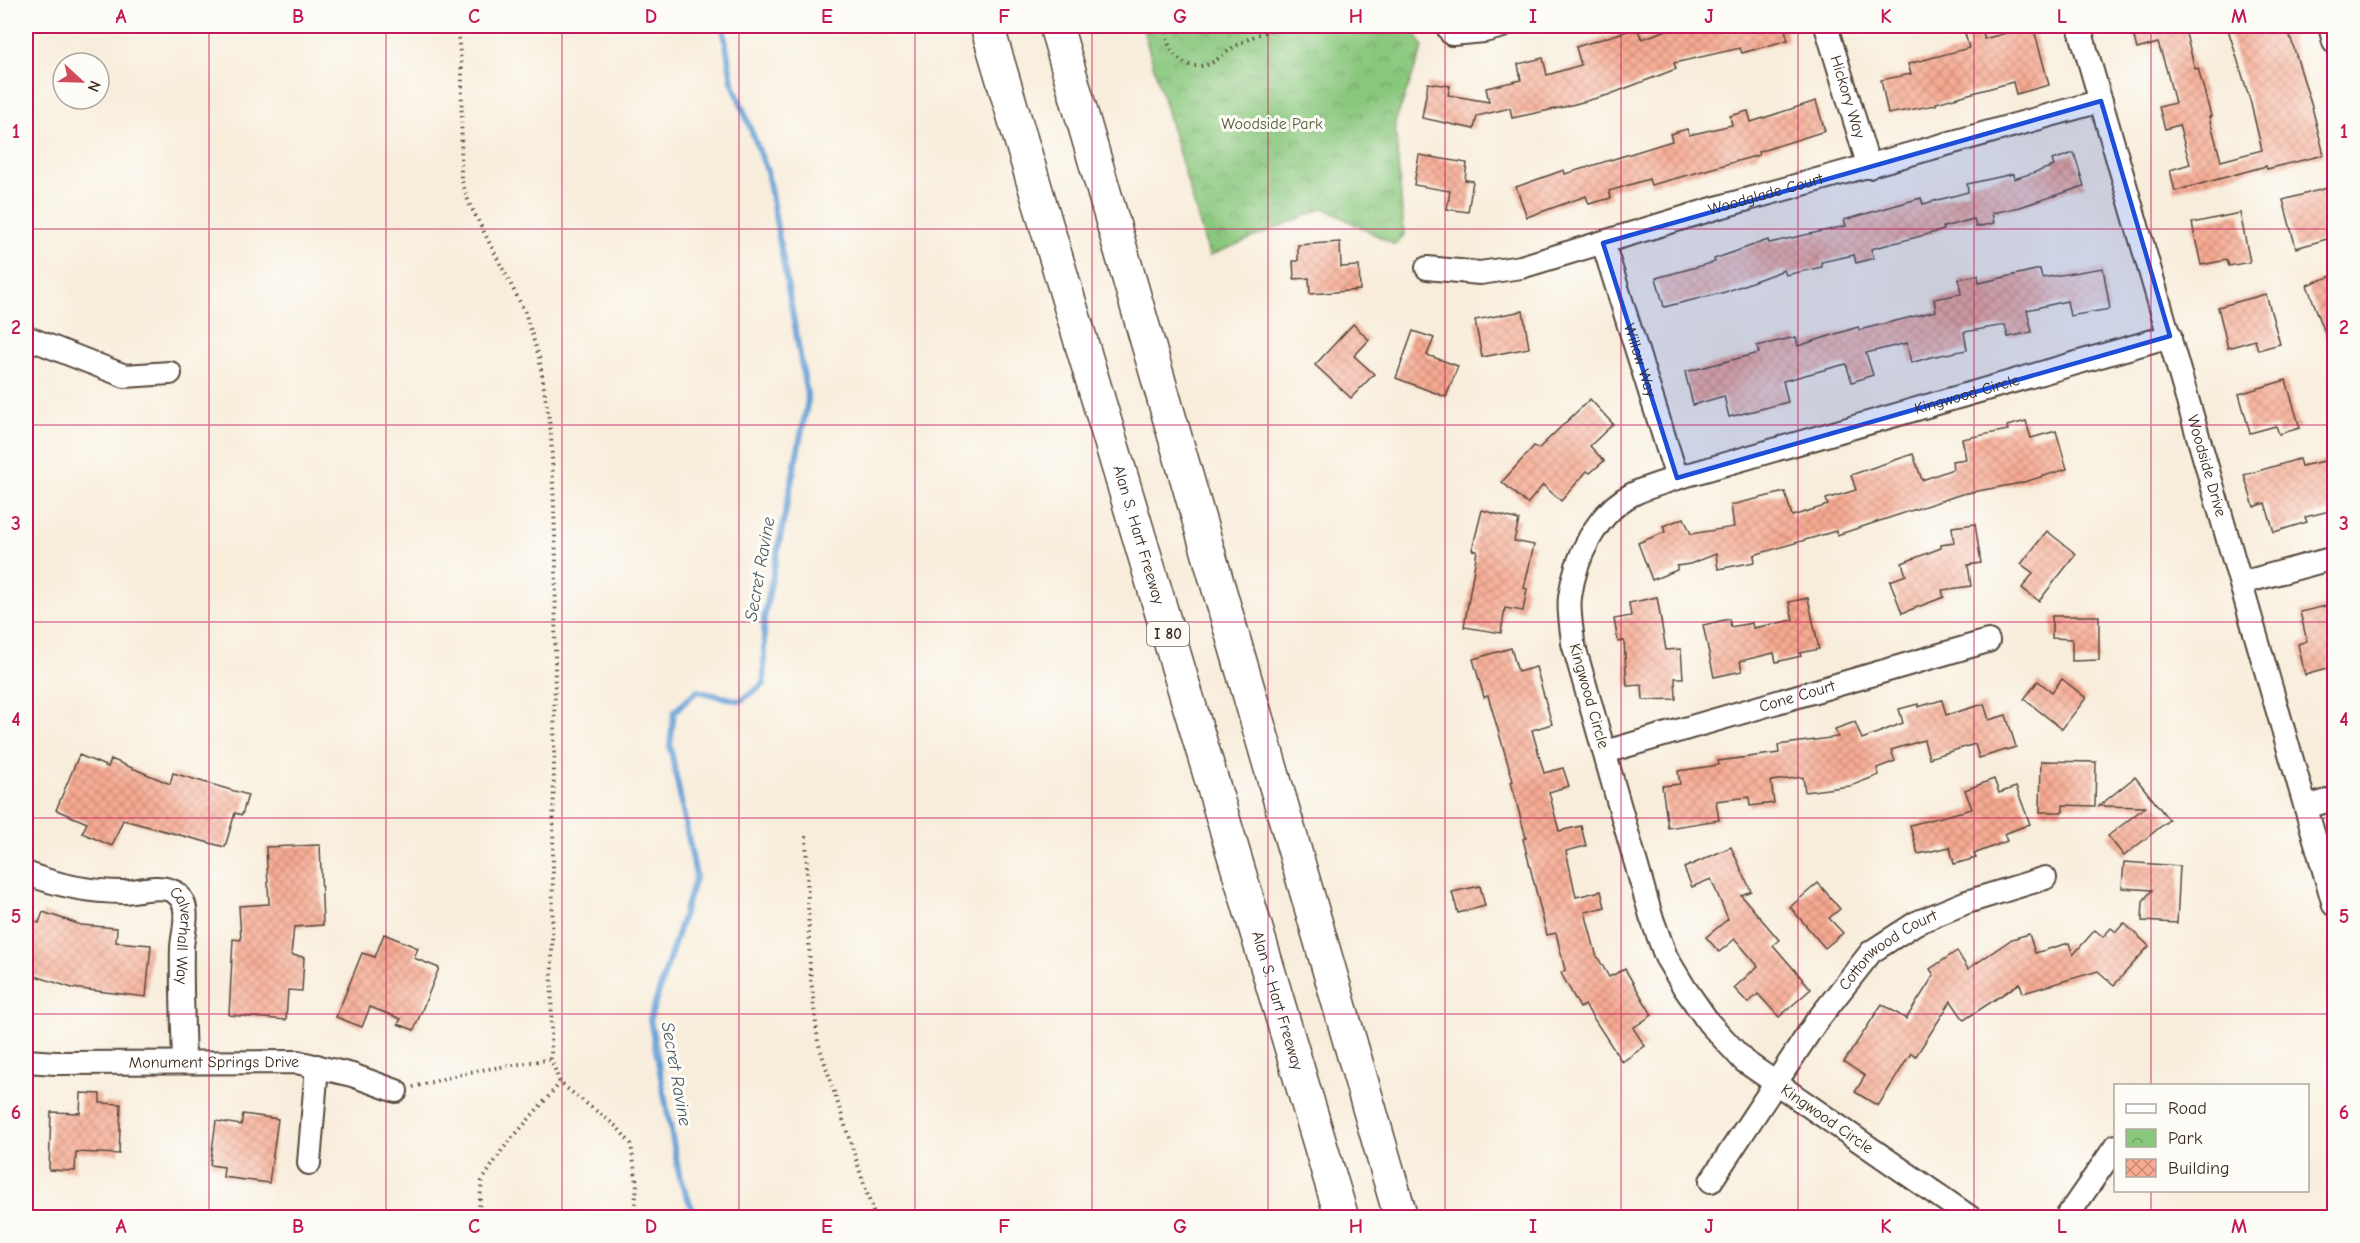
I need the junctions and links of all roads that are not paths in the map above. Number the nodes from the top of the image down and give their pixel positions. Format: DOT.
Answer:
graph roads {
  1 [pos="987,26"];
  2 [pos="1056,26"];
  3 [pos="1446,26"];
  4 [pos="1503,26"];
  5 [pos="1826,26"];
  6 [pos="2079,26"];
  7 [pos="2330,26"];
  8 [pos="2334,42"];
  9 [pos="2101,101"];
  10 [pos="1869,167"];
  11 [pos="1603,243"];
  12 [pos="1427,268"];
  13 [pos="2170,336"];
  14 [pos="26,337"];
  15 [pos="170,373"];
  16 [pos="1677,478"];
  17 [pos="2334,558"];
  18 [pos="2241,583"];
  19 [pos="1988,641"];
  20 [pos="1605,752"];
  21 [pos="2334,799"];
  22 [pos="2306,807"];
  23 [pos="26,873"];
  24 [pos="2045,878"];
  25 [pos="2334,905"];
  26 [pos="26,1061"];
  27 [pos="184,1062"];
  28 [pos="317,1066"];
  29 [pos="1776,1083"];
  30 [pos="396,1091"];
  31 [pos="2114,1147"];
  32 [pos="309,1163"];
  33 [pos="1711,1181"];
  34 [pos="1341,1218"];
  35 [pos="1401,1218"];
  36 [pos="1971,1218"];
  37 [pos="2066,1218"];
  1 -- 34 [label="highway, Alan S. Hart Freeway / I 80"];
  2 -- 35 [label="highway"];
  3 -- 4 [label="street"];
  5 -- 10 [label="street, Hickory Way"];
  6 -- 9 [label="street, Woodside Drive"];
  7 -- 8 [label="street"];
  9 -- 10 [label="street, Woodglade Court"];
  9 -- 13 [label="street, Woodside Drive"];
  10 -- 11 [label="street, Woodglade Court"];
  11 -- 12 [label="street, Woodglade Court"];
  11 -- 16 [label="street, Willow Way"];
  13 -- 16 [label="street, Kingwood Circle"];
  13 -- 18 [label="street, Woodside Drive"];
  14 -- 15 [label="street"];
  16 -- 20 [label="street, Kingwood Circle"];
  17 -- 18 [label="street"];
  18 -- 22 [label="street, Woodside Drive"];
  19 -- 20 [label="street, Cone Court"];
  20 -- 29 [label="street, Kingwood Circle"];
  21 -- 22 [label="street"];
  22 -- 25 [label="street, Woodside Drive"];
  23 -- 27 [label="street, Calverhall Way"];
  24 -- 29 [label="street, Cottonwood Court"];
  26 -- 27 [label="street, Monument Springs Drive"];
  27 -- 28 [label="street, Monument Springs Drive"];
  28 -- 30 [label="street, Monument Springs Drive"];
  28 -- 32 [label="street"];
  29 -- 33 [label="street, Cottonwood Court"];
  29 -- 36 [label="street, Kingwood Circle"];
  31 -- 37 [label="street"];
}
